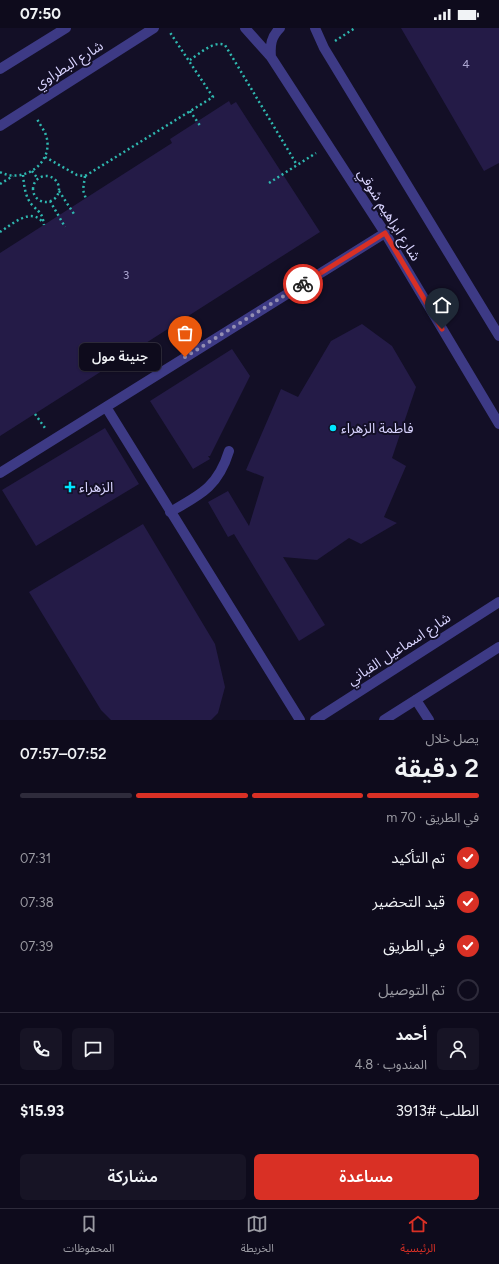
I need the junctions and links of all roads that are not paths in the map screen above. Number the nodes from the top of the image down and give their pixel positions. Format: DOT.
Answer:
graph roads {
  1 [pos="66,28"];
  2 [pos="154,28"];
  3 [pos="245,28"];
  4 [pos="280,28"];
  5 [pos="314,29"];
  6 [pos="271,57"];
  7 [pos="0,69"];
  8 [pos="0,126"];
  9 [pos="385,233"];
  10 [pos="499,336"];
  11 [pos="106,407"];
  12 [pos="499,424"];
  13 [pos="229,451"];
  14 [pos="0,474"];
  15 [pos="170,512"];
  16 [pos="499,602"];
  17 [pos="499,647"];
  18 [pos="416,700"];
  19 [pos="300,720"];
  20 [pos="315,720"];
  21 [pos="384,720"];
  22 [pos="428,720"];
  1 -- 7 [label="street"];
  2 -- 8 [label="street, شارع البطراوي"];
  3 -- 6 [label="street, شارع ابراهيم شوقي"];
  4 -- 6 [label="street"];
  5 -- 10 [label="street"];
  6 -- 9 [label="street, شارع ابراهيم شوقي"];
  9 -- 11 [label="street"];
  9 -- 12 [label="street, شارع ابراهيم شوقي"];
  11 -- 14 [label="street"];
  11 -- 15 [label="street"];
  13 -- 15 [label="street"];
  15 -- 19 [label="street"];
  16 -- 20 [label="street, شارع اسماعيل القباني"];
  17 -- 18 [label="street"];
  18 -- 21 [label="street"];
  18 -- 22 [label="street"];
}
